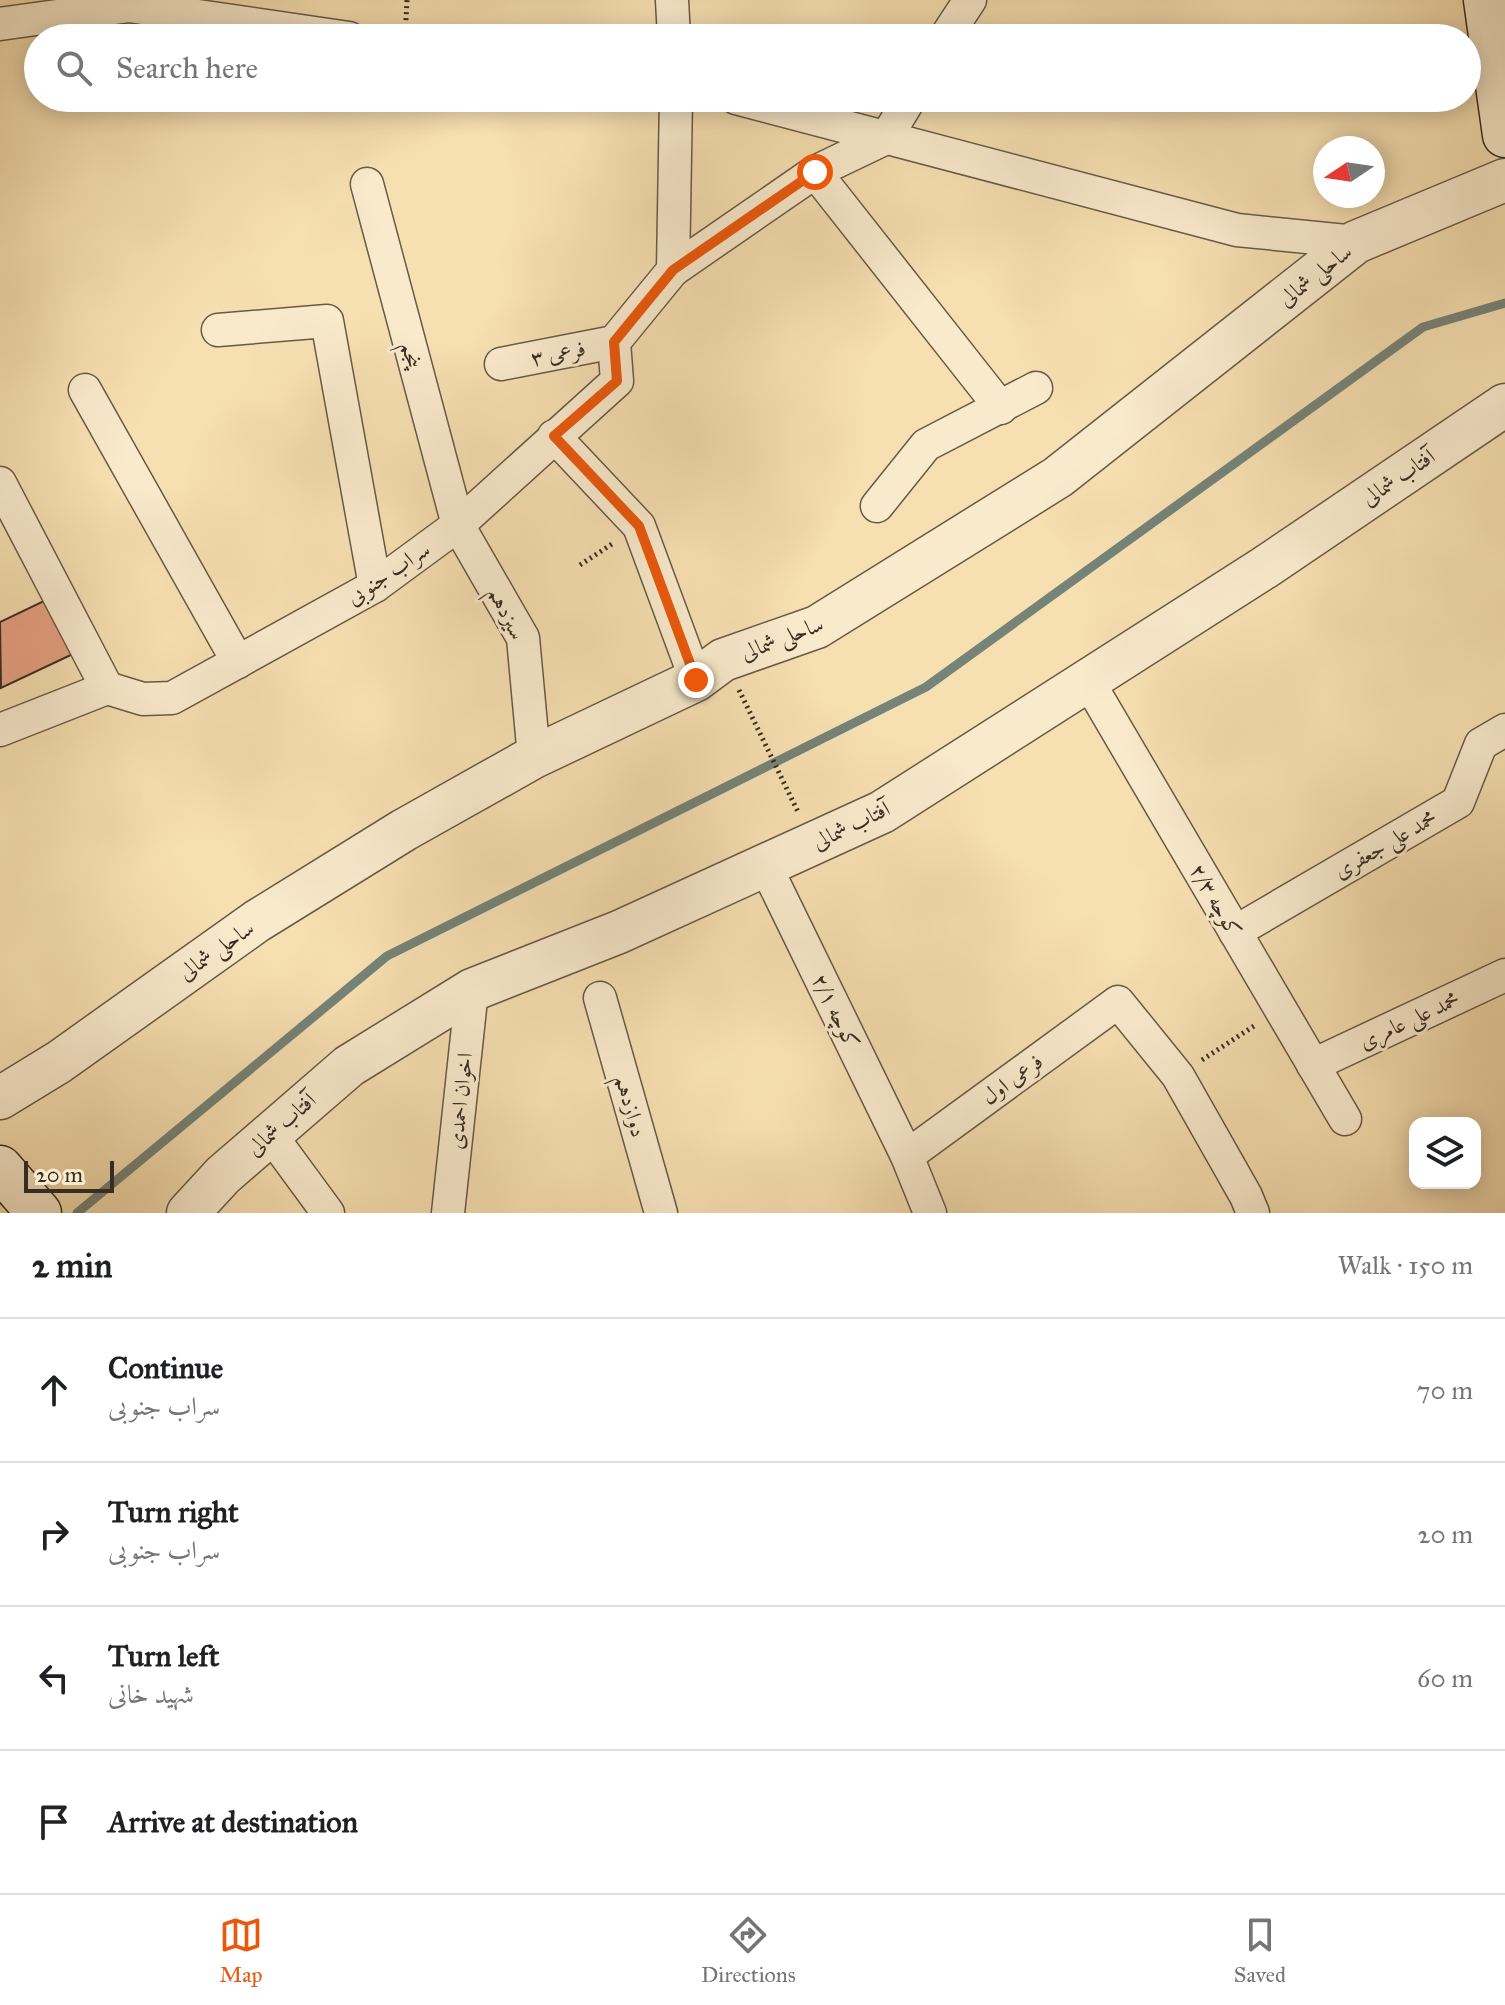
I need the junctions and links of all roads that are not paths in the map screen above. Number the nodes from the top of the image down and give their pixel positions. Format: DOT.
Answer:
graph roads {
  1 [pos="672,0"];
  2 [pos="970,0"];
  3 [pos="1486,0"];
  4 [pos="129,3"];
  5 [pos="0,24"];
  6 [pos="261,24"];
  7 [pos="673,24"];
  8 [pos="954,24"];
  9 [pos="1481,41"];
  10 [pos="1481,52"];
  11 [pos="676,112"];
  12 [pos="788,112"];
  13 [pos="902,112"];
  14 [pos="1505,135"];
  15 [pos="886,138"];
  16 [pos="815,172"];
  17 [pos="1505,180"];
  18 [pos="367,184"];
  19 [pos="1356,242"];
  20 [pos="673,270"];
  21 [pos="218,330"];
  22 [pos="614,342"];
  23 [pos="501,364"];
  24 [pos="1036,388"];
  25 [pos="85,390"];
  26 [pos="1505,405"];
  27 [pos="1001,408"];
  28 [pos="554,436"];
  29 [pos="0,483"];
  30 [pos="877,506"];
  31 [pos="10,524"];
  32 [pos="458,525"];
  33 [pos="375,586"];
  34 [pos="238,662"];
  35 [pos="696,680"];
  36 [pos="1088,681"];
  37 [pos="107,688"];
  38 [pos="0,730"];
  39 [pos="1505,730"];
  40 [pos="534,757"];
  41 [pos="765,865"];
  42 [pos="1235,932"];
  43 [pos="1505,975"];
  44 [pos="472,990"];
  45 [pos="600,998"];
  46 [pos="1313,1065"];
  47 [pos="0,1098"];
  48 [pos="1345,1119"];
  49 [pos="270,1134"];
  50 [pos="907,1156"];
  51 [pos="0,1168"];
  52 [pos="39,1213"];
  53 [pos="188,1213"];
  54 [pos="328,1213"];
  55 [pos="448,1213"];
  56 [pos="661,1213"];
  57 [pos="930,1213"];
  58 [pos="1253,1213"];
  1 -- 7 [label="street"];
  2 -- 8 [label="street"];
  3 -- 9 [label="main road"];
  4 -- 5 [label="street"];
  4 -- 6 [label="street"];
  10 -- 14 [label="main road"];
  11 -- 20 [label="street"];
  12 -- 15 [label="street"];
  13 -- 15 [label="street"];
  15 -- 16 [label="street"];
  15 -- 19 [label="street"];
  16 -- 20 [label="street"];
  16 -- 27 [label="street"];
  17 -- 19 [label="street, ساحلی شمالی"];
  18 -- 32 [label="street, پنجم"];
  19 -- 35 [label="street, ساحلی شمالی"];
  20 -- 22 [label="street"];
  21 -- 33 [label="street"];
  22 -- 23 [label="street, فرعی ۳"];
  22 -- 28 [label="street, سراب جنوبی"];
  24 -- 27 [label="street"];
  25 -- 34 [label="street"];
  26 -- 36 [label="street, آفتاب شمالی"];
  27 -- 30 [label="street"];
  28 -- 32 [label="street, سراب جنوبی"];
  28 -- 35 [label="street"];
  29 -- 31 [label="street"];
  31 -- 37 [label="street"];
  32 -- 33 [label="street, سراب جنوبی"];
  32 -- 40 [label="street, سیزدهم"];
  33 -- 34 [label="street, سراب جنوبی"];
  34 -- 37 [label="street, سراب جنوبی"];
  35 -- 40 [label="street, ساحلی شمالی"];
  36 -- 41 [label="street, آفتاب شمالی"];
  36 -- 42 [label="street, کوچه ۲/۳"];
  37 -- 38 [label="street"];
  39 -- 42 [label="street, محمد علی جعفری"];
  40 -- 47 [label="street, ساحلی شمالی"];
  41 -- 44 [label="street, آفتاب شمالی"];
  41 -- 50 [label="street, کوچه ۲/۱"];
  42 -- 46 [label="street, کوچه ۲/۳"];
  43 -- 46 [label="street, محمد علی عامری"];
  44 -- 49 [label="street, آفتاب شمالی"];
  44 -- 55 [label="street, اخوان احمدی"];
  45 -- 56 [label="street, دوازدهم"];
  46 -- 48 [label="street, کوچه ۲/۳"];
  49 -- 53 [label="street, آفتاب شمالی"];
  49 -- 54 [label="street"];
  50 -- 57 [label="street, کوچه ۲/۱"];
  50 -- 58 [label="street, فرعی اول"];
  51 -- 52 [label="main road"];
}
